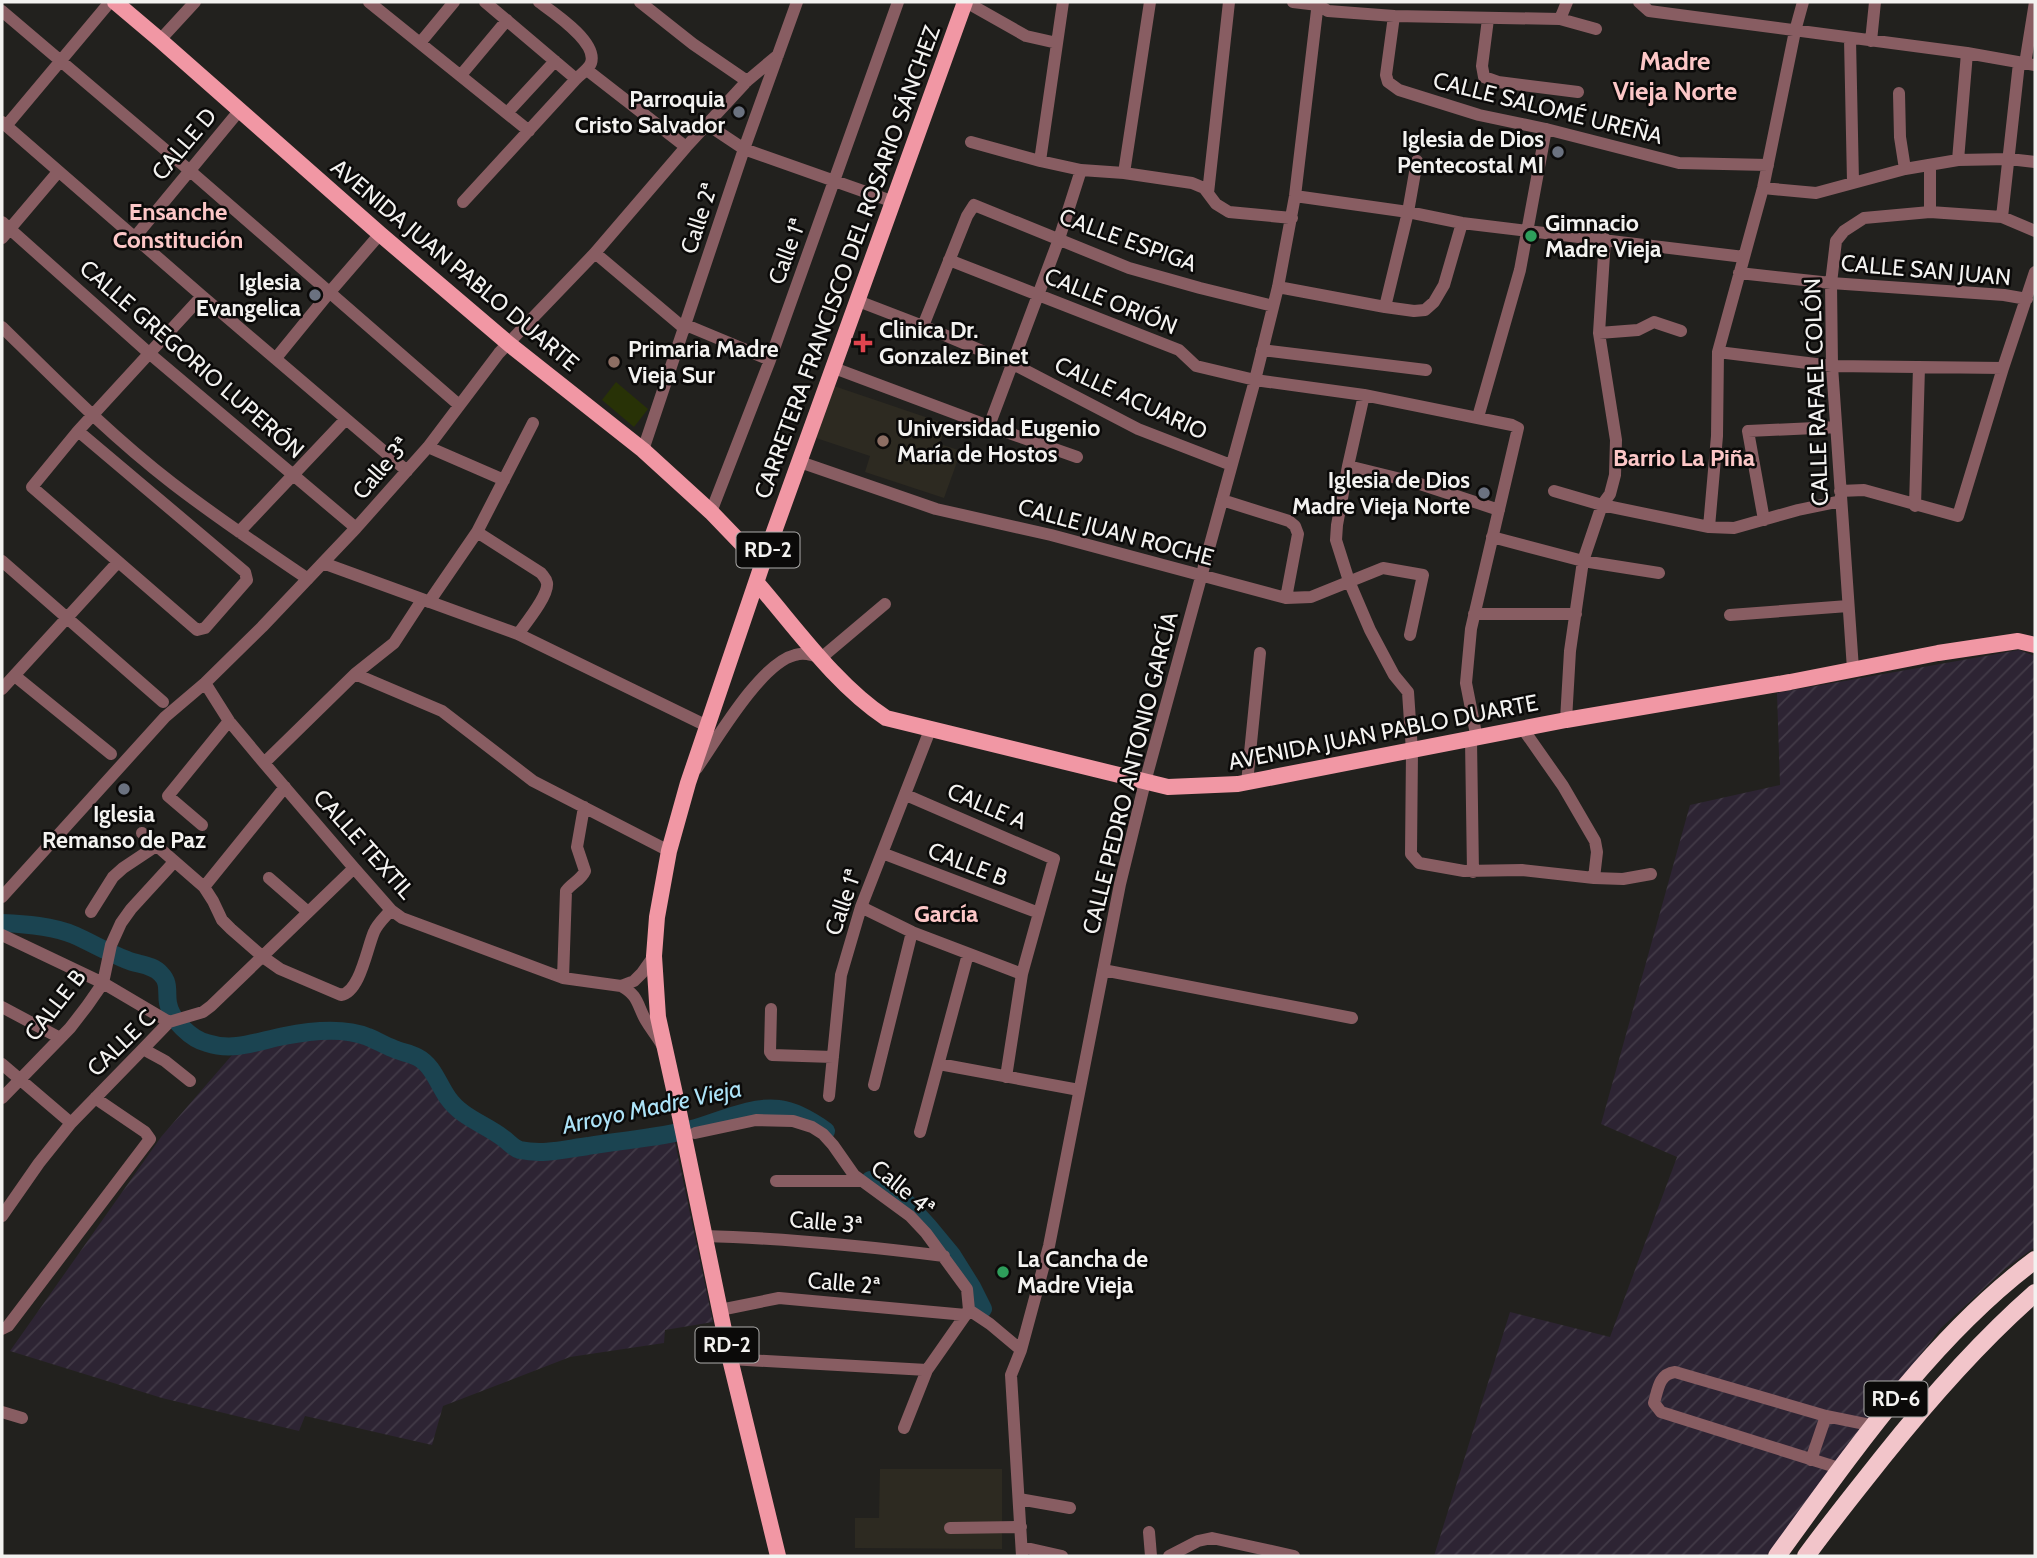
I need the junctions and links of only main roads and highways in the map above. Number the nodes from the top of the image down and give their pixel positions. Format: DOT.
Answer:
graph roads {
  1 [pos="112,2"];
  2 [pos="966,2"];
  3 [pos="762,565"];
  4 [pos="757,583"];
  5 [pos="2035,645"];
  6 [pos="2035,1261"];
  7 [pos="2035,1293"];
  8 [pos="778,1556"];
  9 [pos="1777,1556"];
  10 [pos="1806,1556"];
  1 -- 3 [label="main road, AVENIDA JUAN PABLO DUARTE"];
  2 -- 3 [label="main road, CARRETERA FRANCISCO DEL ROSARIO SÁNCHEZ / RD-2"];
  3 -- 4 [label="main road, CARRETERA FRANCISCO DEL ROSARIO SÁNCHEZ / RD-2"];
  4 -- 5 [label="main road, AVENIDA JUAN PABLO DUARTE"];
  4 -- 8 [label="main road, CARRETERA FRANCISCO DEL ROSARIO SÁNCHEZ / RD-2"];
  6 -- 9 [label="highway, RD-6"];
  7 -- 10 [label="highway, RD-6"];
}
